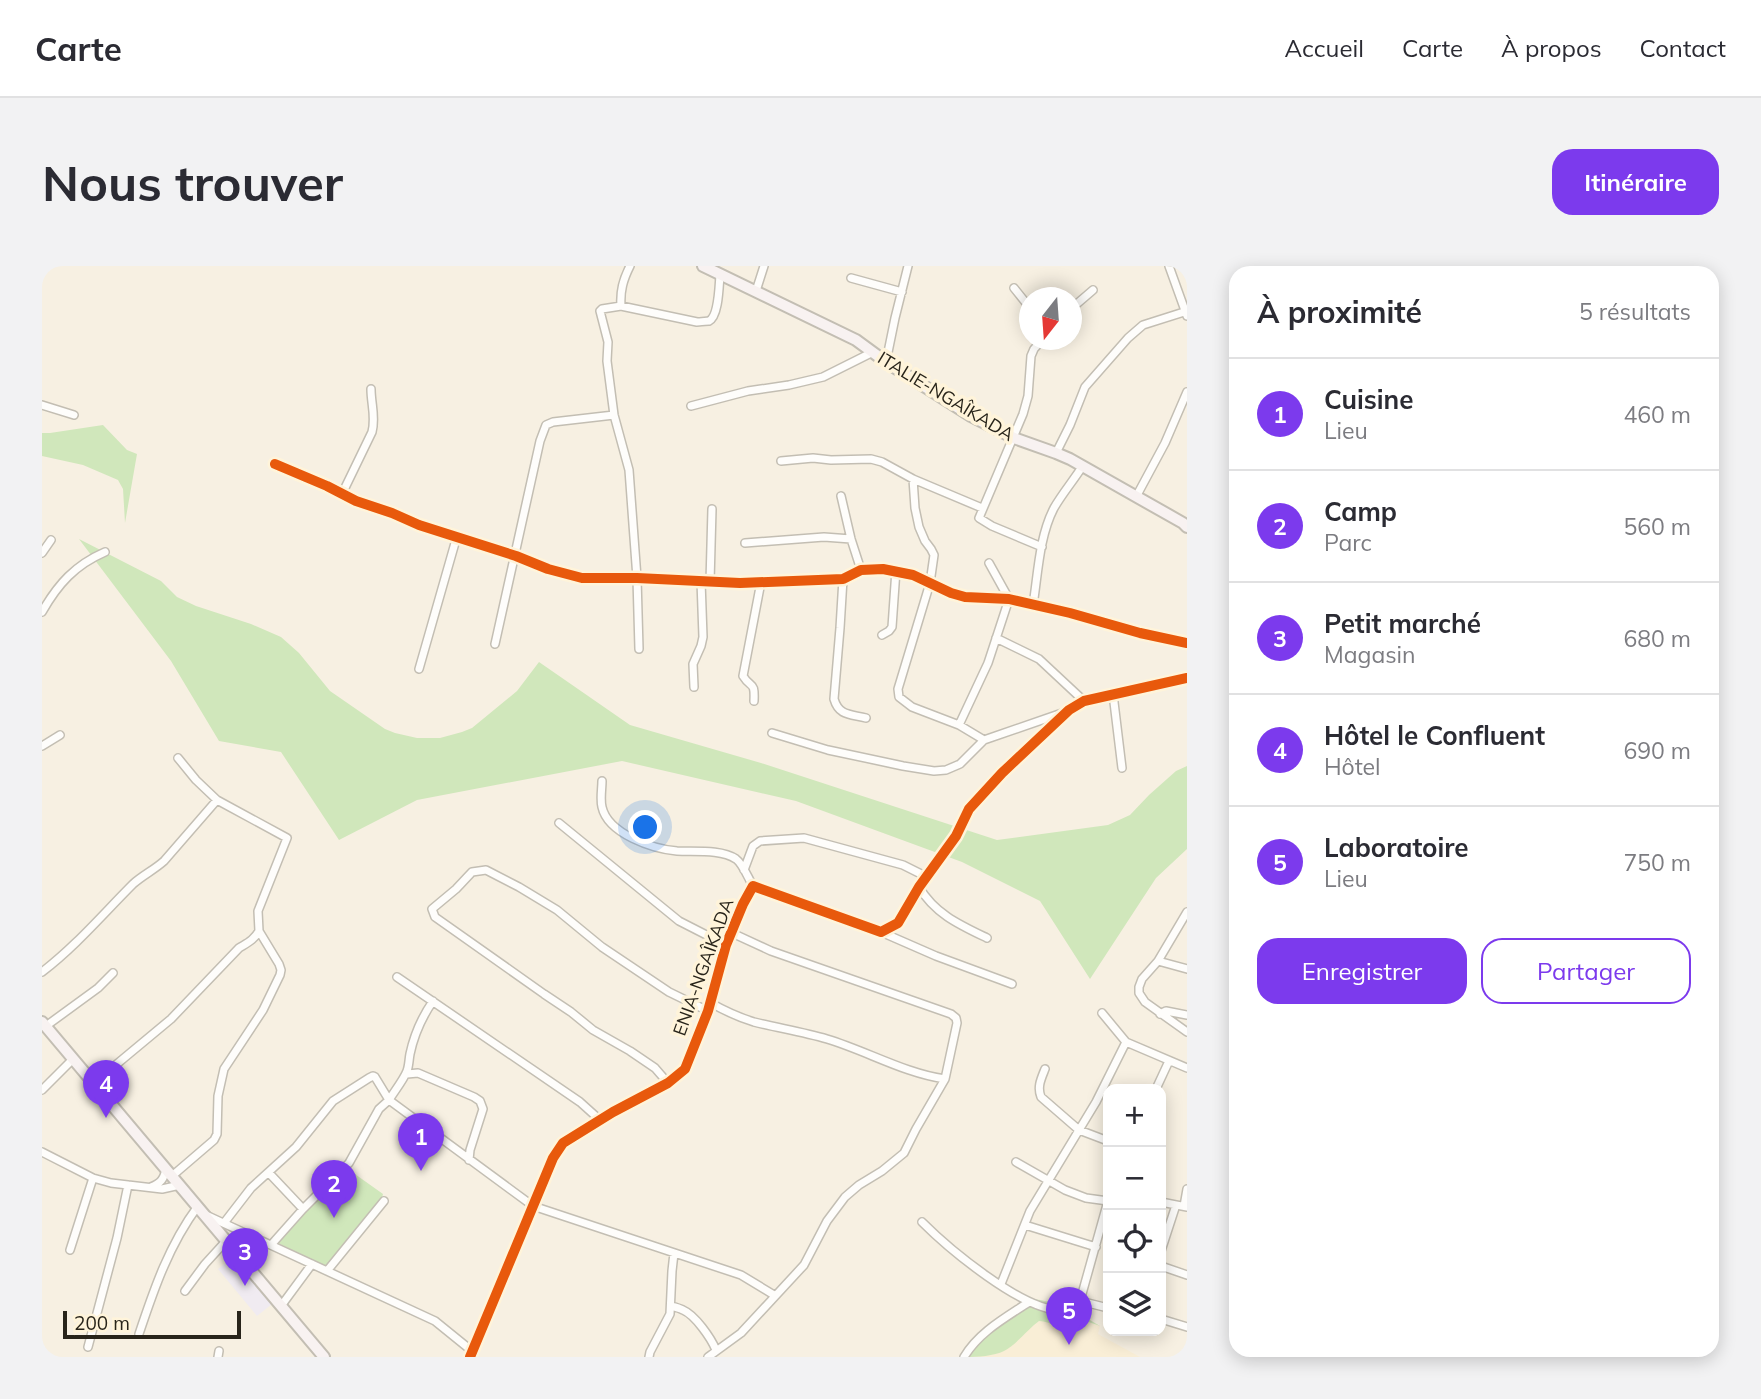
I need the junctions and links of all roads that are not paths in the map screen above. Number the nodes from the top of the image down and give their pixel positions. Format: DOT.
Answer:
graph roads {
  1 [pos="630,266"];
  2 [pos="704,266"];
  3 [pos="764,266"];
  4 [pos="908,266"];
  5 [pos="1169,266"];
  6 [pos="720,275"];
  7 [pos="850,278"];
  8 [pos="1014,288"];
  9 [pos="1093,290"];
  10 [pos="756,291"];
  11 [pos="902,292"];
  12 [pos="1019,294"];
  13 [pos="1082,299"];
  14 [pos="621,306"];
  15 [pos="1186,313"];
  16 [pos="1034,350"];
  17 [pos="873,352"];
  18 [pos="886,362"];
  19 [pos="371,388"];
  20 [pos="1187,392"];
  21 [pos="42,405"];
  22 [pos="691,407"];
  23 [pos="75,415"];
  24 [pos="614,415"];
  25 [pos="1014,439"];
  26 [pos="1056,453"];
  27 [pos="781,461"];
  28 [pos="275,464"];
  29 [pos="1082,467"];
  30 [pos="913,479"];
  31 [pos="342,494"];
  32 [pos="841,496"];
  33 [pos="1136,497"];
  34 [pos="712,509"];
  35 [pos="982,509"];
  36 [pos="1186,524"];
  37 [pos="457,536"];
  38 [pos="851,539"];
  39 [pos="51,540"];
  40 [pos="746,543"];
  41 [pos="1042,547"];
  42 [pos="105,552"];
  43 [pos="42,553"];
  44 [pos="516,556"];
  45 [pos="989,563"];
  46 [pos="861,570"];
  47 [pos="896,570"];
  48 [pos="638,578"];
  49 [pos="842,579"];
  50 [pos="705,581"];
  51 [pos="761,582"];
  52 [pos="930,583"];
  53 [pos="1009,599"];
  54 [pos="45,601"];
  55 [pos="1033,605"];
  56 [pos="42,612"];
  57 [pos="882,635"];
  58 [pos="996,638"];
  59 [pos="1187,643"];
  60 [pos="495,644"];
  61 [pos="639,649"];
  62 [pos="419,669"];
  63 [pos="1187,678"];
  64 [pos="694,687"];
  65 [pos="1113,694"];
  66 [pos="754,701"];
  67 [pos="1084,701"];
  68 [pos="1069,710"];
  69 [pos="866,718"];
  70 [pos="959,726"];
  71 [pos="772,733"];
  72 [pos="60,735"];
  73 [pos="984,740"];
  74 [pos="42,746"];
  75 [pos="178,758"];
  76 [pos="1122,768"];
  77 [pos="602,781"];
  78 [pos="217,800"];
  79 [pos="559,823"];
  80 [pos="744,870"];
  81 [pos="927,877"];
  82 [pos="753,886"];
  83 [pos="919,887"];
  84 [pos="1187,912"];
  85 [pos="1184,926"];
  86 [pos="259,931"];
  87 [pos="881,932"];
  88 [pos="732,933"];
  89 [pos="987,938"];
  90 [pos="726,946"];
  91 [pos="1158,961"];
  92 [pos="1187,969"];
  93 [pos="42,972"];
  94 [pos="113,973"];
  95 [pos="397,977"];
  96 [pos="1012,984"];
  97 [pos="433,1001"];
  98 [pos="709,1002"];
  99 [pos="708,1011"];
  100 [pos="1102,1013"];
  101 [pos="1160,1014"];
  102 [pos="1187,1015"];
  103 [pos="44,1024"];
  104 [pos="1187,1032"];
  105 [pos="1126,1042"];
  106 [pos="73,1059"];
  107 [pos="1169,1061"];
  108 [pos="1187,1068"];
  109 [pos="1045,1069"];
  110 [pos="407,1074"];
  111 [pos="945,1079"];
  112 [pos="94,1083"];
  113 [pos="668,1083"];
  114 [pos="1158,1084"];
  115 [pos="42,1090"];
  116 [pos="389,1100"];
  117 [pos="600,1120"];
  118 [pos="1079,1130"];
  119 [pos="1103,1139"];
  120 [pos="42,1152"];
  121 [pos="469,1160"];
  122 [pos="1016,1162"];
  123 [pos="169,1172"];
  124 [pos="269,1173"];
  125 [pos="93,1178"];
  126 [pos="1048,1182"];
  127 [pos="128,1185"];
  128 [pos="180,1185"];
  129 [pos="151,1187"];
  130 [pos="1187,1189"];
  131 [pos="1103,1200"];
  132 [pos="384,1201"];
  133 [pos="533,1206"];
  134 [pos="1182,1206"];
  135 [pos="303,1209"];
  136 [pos="201,1210"];
  137 [pos="1106,1210"];
  138 [pos="922,1222"];
  139 [pos="224,1223"];
  140 [pos="1025,1225"];
  141 [pos="1166,1240"];
  142 [pos="226,1241"];
  143 [pos="271,1245"];
  144 [pos="1096,1247"];
  145 [pos="70,1250"];
  146 [pos="674,1253"];
  147 [pos="312,1264"];
  148 [pos="1166,1268"];
  149 [pos="327,1271"];
  150 [pos="1187,1275"];
  151 [pos="1001,1284"];
  152 [pos="185,1291"];
  153 [pos="774,1295"];
  154 [pos="1080,1301"];
  155 [pos="1029,1302"];
  156 [pos="281,1306"];
  157 [pos="671,1306"];
  158 [pos="1103,1307"];
  159 [pos="1166,1321"];
  160 [pos="1187,1327"];
  161 [pos="139,1334"];
  162 [pos="88,1347"];
  163 [pos="716,1350"];
  164 [pos="471,1354"];
  165 [pos="324,1357"];
  166 [pos="649,1357"];
  167 [pos="708,1357"];
  168 [pos="964,1357"];
  1 -- 14 [label="street"];
  2 -- 6 [label="street, ITALIE-NGAÎKADA"];
  3 -- 10 [label="street"];
  4 -- 11 [label="street"];
  5 -- 15 [label="street"];
  6 -- 10 [label="street, ITALIE-NGAÎKADA"];
  6 -- 14 [label="street"];
  7 -- 11 [label="street"];
  8 -- 12 [label="street"];
  9 -- 13 [label="street"];
  10 -- 17 [label="street, ITALIE-NGAÎKADA"];
  11 -- 18 [label="street"];
  14 -- 24 [label="street"];
  15 -- 26 [label="street"];
  16 -- 25 [label="street"];
  17 -- 18 [label="street, ITALIE-NGAÎKADA"];
  17 -- 22 [label="street"];
  18 -- 25 [label="street, ITALIE-NGAÎKADA"];
  19 -- 31 [label="street"];
  20 -- 33 [label="street"];
  21 -- 23 [label="street"];
  24 -- 44 [label="street"];
  24 -- 48 [label="street"];
  25 -- 26 [label="street, ITALIE-NGAÎKADA"];
  25 -- 35 [label="street"];
  26 -- 29 [label="street, ITALIE-NGAÎKADA"];
  27 -- 30 [label="street"];
  28 -- 31 [label="street"];
  29 -- 33 [label="street, ITALIE-NGAÎKADA"];
  29 -- 41 [label="street"];
  30 -- 35 [label="street"];
  30 -- 52 [label="street"];
  31 -- 37 [label="street"];
  32 -- 38 [label="street"];
  33 -- 36 [label="street, ITALIE-NGAÎKADA"];
  34 -- 50 [label="street"];
  35 -- 41 [label="street"];
  37 -- 44 [label="street"];
  37 -- 62 [label="street"];
  38 -- 40 [label="street"];
  38 -- 46 [label="street"];
  39 -- 43 [label="street"];
  41 -- 55 [label="street"];
  42 -- 54 [label="street"];
  44 -- 48 [label="street"];
  44 -- 60 [label="street"];
  45 -- 53 [label="street"];
  46 -- 47 [label="street"];
  46 -- 49 [label="street"];
  47 -- 52 [label="street"];
  47 -- 57 [label="street"];
  48 -- 50 [label="street"];
  48 -- 61 [label="street"];
  49 -- 51 [label="street"];
  49 -- 69 [label="street"];
  50 -- 51 [label="street"];
  50 -- 64 [label="street"];
  51 -- 66 [label="street"];
  52 -- 53 [label="street"];
  52 -- 70 [label="street"];
  53 -- 55 [label="street"];
  53 -- 58 [label="street"];
  54 -- 56 [label="street"];
  55 -- 59 [label="street"];
  58 -- 67 [label="street"];
  58 -- 70 [label="street"];
  63 -- 65 [label="street"];
  65 -- 67 [label="street"];
  65 -- 76 [label="street"];
  67 -- 68 [label="street"];
  68 -- 73 [label="street"];
  68 -- 81 [label="street"];
  70 -- 73 [label="street"];
  71 -- 73 [label="street"];
  72 -- 74 [label="street"];
  75 -- 78 [label="street"];
  77 -- 80 [label="street"];
  78 -- 86 [label="street"];
  78 -- 93 [label="street"];
  79 -- 90 [label="street"];
  80 -- 81 [label="street"];
  80 -- 82 [label="street"];
  81 -- 83 [label="street"];
  82 -- 87 [label="street, ENIA-NGAÎKADA"];
  82 -- 88 [label="street, ENIA-NGAÎKADA"];
  83 -- 87 [label="street"];
  83 -- 89 [label="street"];
  84 -- 85 [label="street"];
  85 -- 91 [label="street"];
  86 -- 112 [label="street"];
  86 -- 123 [label="street"];
  87 -- 96 [label="street, ENIA-NGAÎKADA"];
  88 -- 90 [label="street, ENIA-NGAÎKADA"];
  88 -- 111 [label="street"];
  90 -- 98 [label="street, ENIA-NGAÎKADA"];
  91 -- 92 [label="street"];
  91 -- 101 [label="street"];
  94 -- 103 [label="street"];
  95 -- 97 [label="street"];
  97 -- 110 [label="street"];
  97 -- 117 [label="street"];
  98 -- 99 [label="street, ENIA-NGAÎKADA"];
  98 -- 111 [label="street"];
  99 -- 113 [label="street, ENIA-NGAÎKADA"];
  99 -- 113 [label="street"];
  100 -- 105 [label="street"];
  101 -- 102 [label="street"];
  101 -- 104 [label="street"];
  103 -- 106 [label="street"];
  105 -- 107 [label="street"];
  105 -- 118 [label="street"];
  106 -- 112 [label="street"];
  106 -- 115 [label="street"];
  107 -- 108 [label="street"];
  107 -- 114 [label="street"];
  109 -- 118 [label="street"];
  110 -- 116 [label="street"];
  110 -- 121 [label="street"];
  111 -- 153 [label="street"];
  112 -- 123 [label="street"];
  113 -- 117 [label="street, ENIA-NGAÎKADA"];
  116 -- 121 [label="street"];
  116 -- 124 [label="street"];
  116 -- 135 [label="street"];
  117 -- 133 [label="street, ENIA-NGAÎKADA"];
  118 -- 119 [label="street"];
  118 -- 126 [label="street"];
  120 -- 125 [label="street"];
  121 -- 133 [label="street"];
  122 -- 126 [label="street"];
  123 -- 128 [label="street"];
  123 -- 129 [label="street"];
  124 -- 135 [label="street"];
  124 -- 139 [label="street"];
  125 -- 127 [label="street"];
  125 -- 145 [label="street"];
  126 -- 131 [label="street"];
  126 -- 140 [label="street"];
  127 -- 129 [label="street"];
  127 -- 162 [label="street"];
  128 -- 129 [label="street"];
  128 -- 136 [label="street"];
  130 -- 134 [label="street"];
  132 -- 149 [label="street"];
  133 -- 146 [label="street"];
  133 -- 164 [label="street, ENIA-NGAÎKADA"];
  134 -- 141 [label="street"];
  135 -- 143 [label="street"];
  136 -- 139 [label="street"];
  136 -- 142 [label="street"];
  136 -- 161 [label="street"];
  137 -- 144 [label="street"];
  138 -- 151 [label="street"];
  139 -- 143 [label="street"];
  140 -- 144 [label="street"];
  140 -- 151 [label="street"];
  142 -- 152 [label="street"];
  142 -- 156 [label="street"];
  143 -- 147 [label="street"];
  144 -- 154 [label="street"];
  146 -- 153 [label="street"];
  146 -- 157 [label="street"];
  147 -- 149 [label="street"];
  147 -- 156 [label="street"];
  148 -- 150 [label="street"];
  149 -- 164 [label="street"];
  151 -- 155 [label="street"];
  153 -- 163 [label="street"];
  154 -- 155 [label="street"];
  154 -- 158 [label="street"];
  155 -- 168 [label="street"];
  156 -- 165 [label="street"];
  157 -- 163 [label="street"];
  157 -- 166 [label="street"];
  159 -- 160 [label="street"];
  163 -- 167 [label="street"];
}
